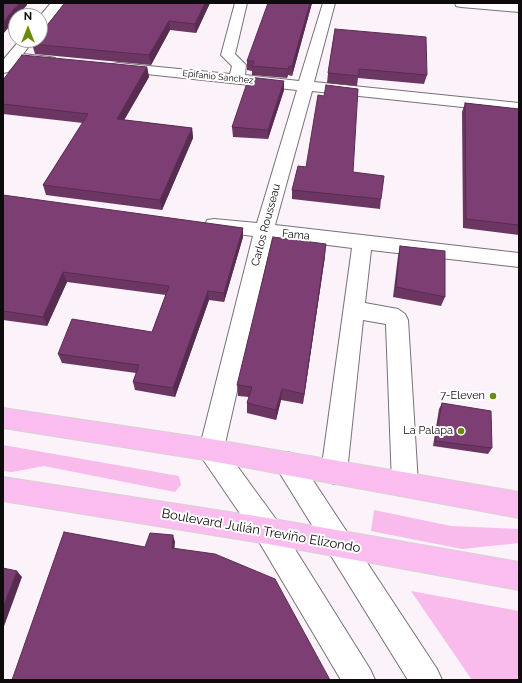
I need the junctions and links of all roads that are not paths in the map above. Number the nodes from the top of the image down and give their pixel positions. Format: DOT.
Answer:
graph roads {
  1 [pos="58,3"];
  2 [pos="241,3"];
  3 [pos="329,3"];
  4 [pos="461,3"];
  5 [pos="519,8"];
  6 [pos="48,15"];
  7 [pos="20,48"];
  8 [pos="13,57"];
  9 [pos="67,62"];
  10 [pos="106,66"];
  11 [pos="3,69"];
  12 [pos="237,79"];
  13 [pos="305,86"];
  14 [pos="519,108"];
  15 [pos="201,223"];
  16 [pos="264,232"];
  17 [pos="362,243"];
  18 [pos="519,260"];
  19 [pos="353,310"];
  20 [pos="3,418"];
  21 [pos="211,450"];
  22 [pos="288,464"];
  23 [pos="334,472"];
  24 [pos="404,484"];
  25 [pos="3,489"];
  26 [pos="519,505"];
  27 [pos="268,531"];
  28 [pos="338,543"];
  29 [pos="519,576"];
  30 [pos="359,680"];
  31 [pos="426,680"];
  1 -- 6 [label="street"];
  2 -- 12 [label="street"];
  3 -- 13 [label="street, Carlos Rousseau"];
  4 -- 5 [label="street"];
  7 -- 8 [label="street"];
  8 -- 9 [label="street"];
  8 -- 11 [label="street"];
  10 -- 12 [label="street, Epifanio Sanchez"];
  12 -- 13 [label="street, Epifanio Sanchez"];
  13 -- 14 [label="street, Epifanio Sanchez"];
  13 -- 16 [label="street, Carlos Rousseau"];
  15 -- 16 [label="street, Fama"];
  16 -- 17 [label="street, Fama"];
  16 -- 21 [label="street, Carlos Rousseau"];
  17 -- 18 [label="street, Fama"];
  17 -- 19 [label="street"];
  19 -- 23 [label="street"];
  19 -- 24 [label="street"];
  20 -- 21 [label="main road"];
  21 -- 22 [label="main road"];
  21 -- 27 [label="street"];
  22 -- 23 [label="main road"];
  22 -- 28 [label="street"];
  23 -- 24 [label="main road"];
  24 -- 26 [label="main road"];
  25 -- 27 [label="main road, Boulevard Julián Treviño Elizondo"];
  27 -- 28 [label="main road, Boulevard Julián Treviño Elizondo"];
  27 -- 30 [label="street"];
  28 -- 29 [label="main road, Boulevard Julián Treviño Elizondo"];
  28 -- 31 [label="street"];
}
